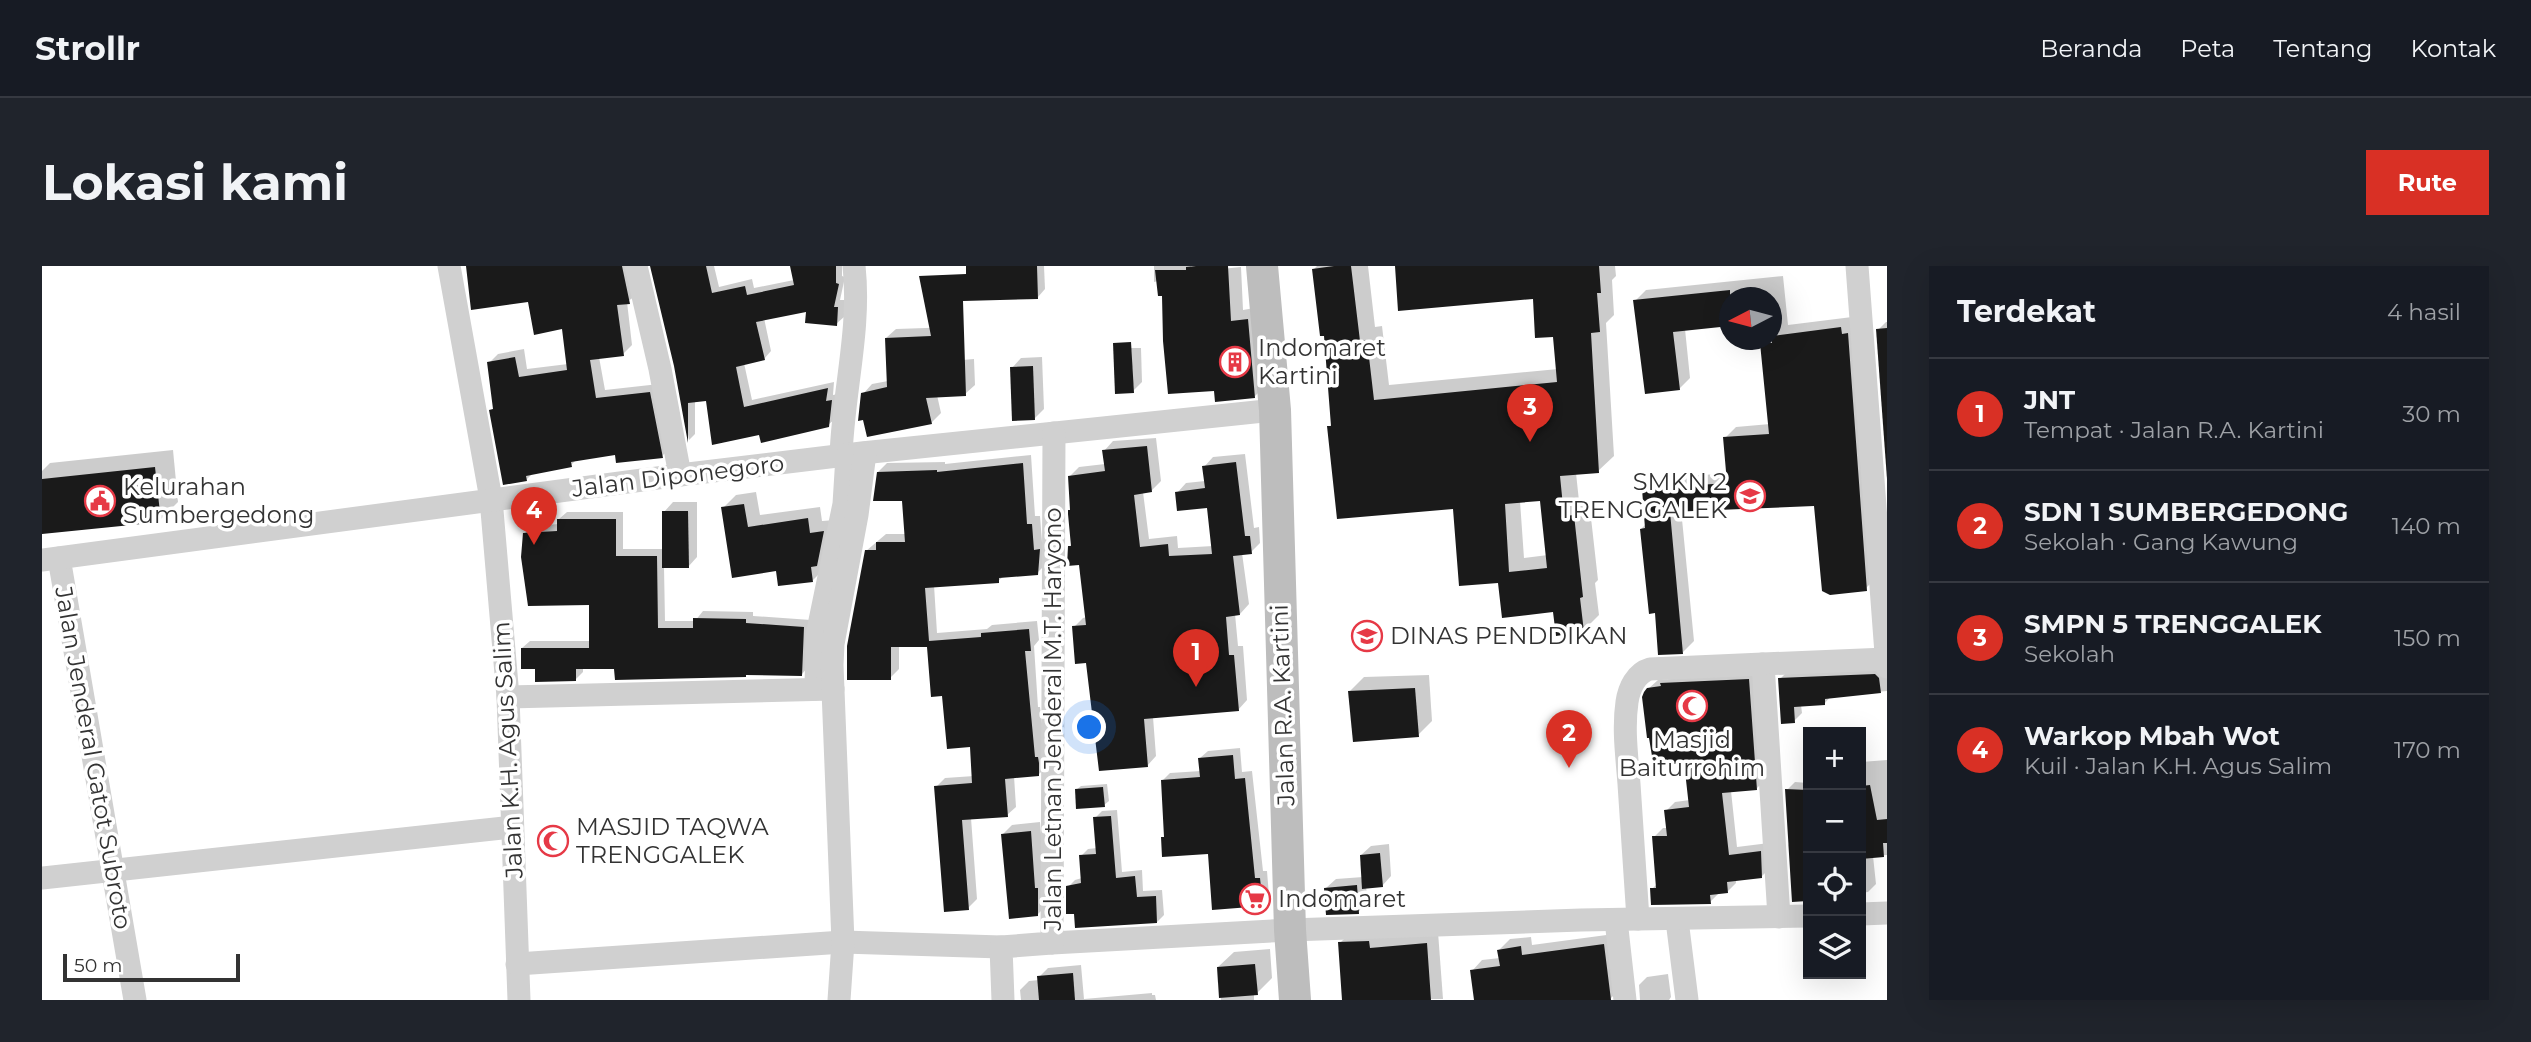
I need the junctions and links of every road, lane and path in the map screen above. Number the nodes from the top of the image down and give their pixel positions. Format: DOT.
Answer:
graph roads {
  1 [pos="449,266"];
  2 [pos="636,266"];
  3 [pos="853,266"];
  4 [pos="1262,266"];
  5 [pos="1857,266"];
  6 [pos="1275,410"];
  7 [pos="1054,433"];
  8 [pos="853,455"];
  9 [pos="680,475"];
  10 [pos="491,499"];
  11 [pos="51,559"];
  12 [pos="1886,659"];
  13 [pos="1763,664"];
  14 [pos="1887,667"];
  15 [pos="824,689"];
  16 [pos="508,697"];
  17 [pos="512,827"];
  18 [pos="112,870"];
  19 [pos="42,878"];
  20 [pos="1887,913"];
  21 [pos="1866,914"];
  22 [pos="1803,916"];
  23 [pos="1779,917"];
  24 [pos="1627,920"];
  25 [pos="1677,920"];
  26 [pos="1290,930"];
  27 [pos="837,943"];
  28 [pos="1052,943"];
  29 [pos="1001,947"];
  30 [pos="517,964"];
  31 [pos="135,1000"];
  32 [pos="519,1000"];
  33 [pos="839,1000"];
  34 [pos="1003,1000"];
  35 [pos="1295,1000"];
  36 [pos="1625,1000"];
  37 [pos="1687,1000"];
  1 -- 10 [label="street, Jalan K.H. Agus Salim"];
  2 -- 9 [label="street"];
  3 -- 8 [label="street"];
  4 -- 6 [label="street, Jalan R.A. Kartini"];
  5 -- 12 [label="street"];
  6 -- 7 [label="street, Jalan Diponegoro"];
  6 -- 26 [label="street, Jalan R.A. Kartini"];
  7 -- 8 [label="street, Jalan Diponegoro"];
  7 -- 28 [label="street, Jalan Letnan Jenderal M.T. Haryono"];
  8 -- 9 [label="street, Jalan Diponegoro"];
  8 -- 15 [label="street"];
  9 -- 10 [label="street, Jalan Diponegoro"];
  10 -- 11 [label="street, Jalan Diponegoro"];
  10 -- 16 [label="street, Jalan K.H. Agus Salim"];
  11 -- 18 [label="street, Jalan Jenderal Gatot Subroto"];
  12 -- 13 [label="street"];
  12 -- 14 [label="street"];
  13 -- 23 [label="street"];
  13 -- 24 [label="street"];
  15 -- 16 [label="street"];
  15 -- 27 [label="street"];
  16 -- 17 [label="street, Jalan K.H. Agus Salim"];
  17 -- 18 [label="street"];
  17 -- 30 [label="street, Jalan K.H. Agus Salim"];
  18 -- 19 [label="street"];
  18 -- 31 [label="street, Jalan Jenderal Gatot Subroto"];
  20 -- 21 [label="street"];
  22 -- 23 [label="street"];
  23 -- 25 [label="street"];
  24 -- 25 [label="street"];
  24 -- 26 [label="street"];
  24 -- 36 [label="street"];
  25 -- 37 [label="street"];
  26 -- 28 [label="street"];
  26 -- 35 [label="street, Jalan R.A. Kartini"];
  27 -- 29 [label="street, Jalan Letnan Jenderal M.T. Haryono"];
  27 -- 30 [label="street, Jalan Letnan Jenderal M.T. Haryono"];
  27 -- 33 [label="street"];
  28 -- 29 [label="street, Jalan Letnan Jenderal M.T. Haryono"];
  29 -- 34 [label="street"];
  30 -- 32 [label="street, Jalan K.H. Agus Salim"];
}
